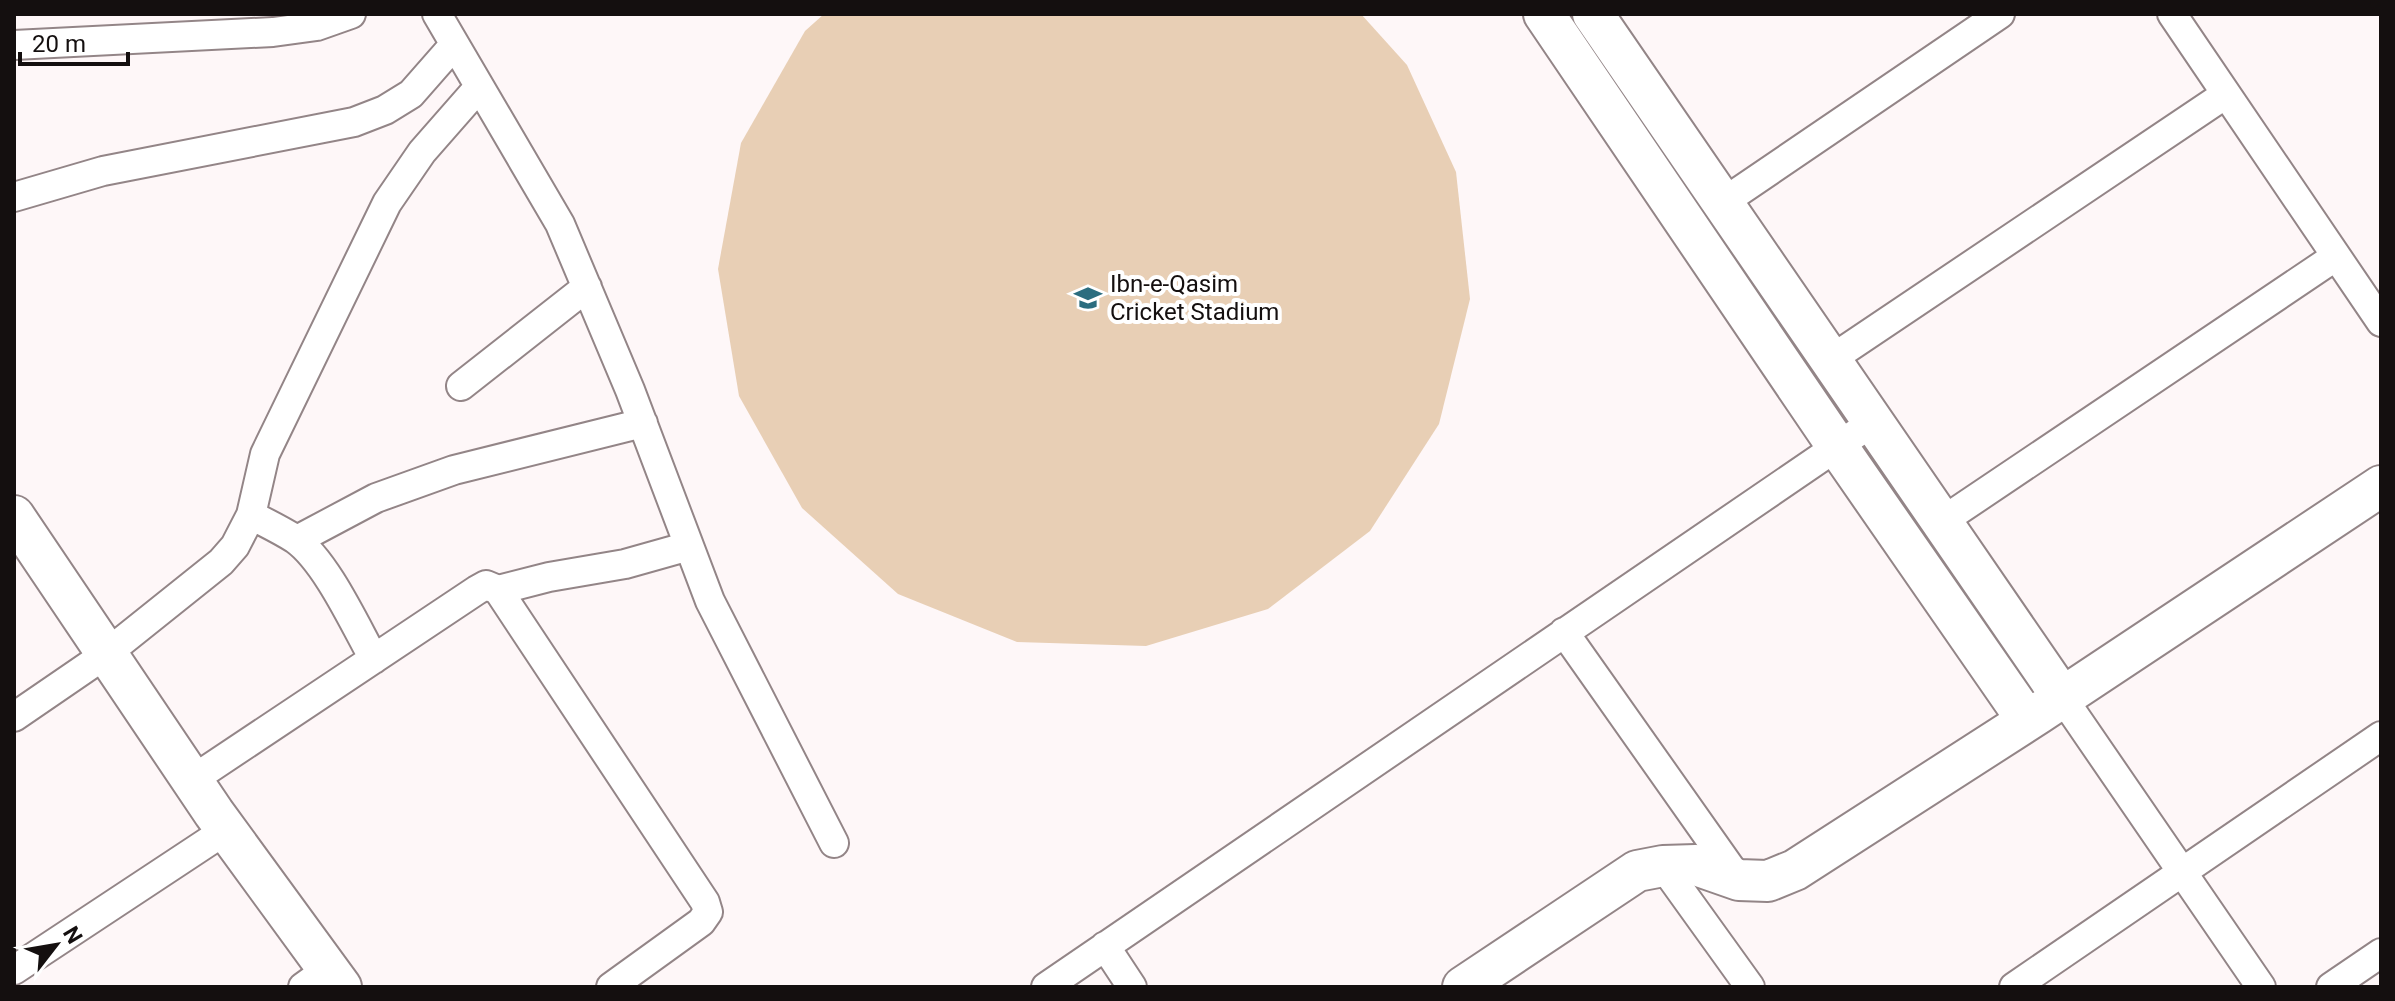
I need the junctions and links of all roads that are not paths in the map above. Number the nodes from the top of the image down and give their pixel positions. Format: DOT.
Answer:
graph roads {
  1 [pos="351,14"];
  2 [pos="437,14"];
  3 [pos="1593,14"];
  4 [pos="2000,14"];
  5 [pos="2172,14"];
  6 [pos="1553,17"];
  7 [pos="184,25"];
  8 [pos="14,45"];
  9 [pos="454,45"];
  10 [pos="479,87"];
  11 [pos="2226,94"];
  12 [pos="14,197"];
  13 [pos="1722,203"];
  14 [pos="2335,257"];
  15 [pos="587,287"];
  16 [pos="2381,322"];
  17 [pos="1830,360"];
  18 [pos="461,386"];
  19 [pos="1873,422"];
  20 [pos="643,423"];
  21 [pos="1837,446"];
  22 [pos="2381,486"];
  23 [pos="251,515"];
  24 [pos="14,516"];
  25 [pos="1941,522"];
  26 [pos="297,540"];
  27 [pos="689,546"];
  28 [pos="498,590"];
  29 [pos="1564,632"];
  30 [pos="106,654"];
  31 [pos="374,659"];
  32 [pos="2062,697"];
  33 [pos="14,717"];
  34 [pos="2027,720"];
  35 [pos="2381,736"];
  36 [pos="192,780"];
  37 [pos="226,830"];
  38 [pos="834,843"];
  39 [pos="1663,866"];
  40 [pos="2181,874"];
  41 [pos="1739,880"];
  42 [pos="1105,946"];
  43 [pos="2381,953"];
  44 [pos="14,970"];
  45 [pos="324,981"];
  46 [pos="611,987"];
  47 [pos="1046,987"];
  48 [pos="1132,987"];
  49 [pos="1463,987"];
  50 [pos="1750,987"];
  51 [pos="2014,987"];
  52 [pos="2261,987"];
  53 [pos="2331,987"];
  1 -- 7 [label="street"];
  2 -- 9 [label="street"];
  3 -- 13 [label="street"];
  4 -- 13 [label="street"];
  5 -- 11 [label="street"];
  6 -- 21 [label="street"];
  7 -- 8 [label="street"];
  9 -- 10 [label="street"];
  9 -- 12 [label="street"];
  10 -- 15 [label="street"];
  10 -- 23 [label="street"];
  11 -- 14 [label="street"];
  11 -- 17 [label="street"];
  13 -- 17 [label="street"];
  14 -- 16 [label="street"];
  14 -- 25 [label="street"];
  15 -- 18 [label="street"];
  15 -- 20 [label="street"];
  17 -- 19 [label="street"];
  19 -- 21 [label="street"];
  19 -- 25 [label="street"];
  20 -- 26 [label="street"];
  20 -- 27 [label="street"];
  21 -- 29 [label="street"];
  21 -- 34 [label="street"];
  22 -- 32 [label="street"];
  23 -- 26 [label="street"];
  23 -- 30 [label="street"];
  24 -- 30 [label="street"];
  25 -- 32 [label="street"];
  26 -- 31 [label="street"];
  27 -- 28 [label="street"];
  27 -- 38 [label="street"];
  28 -- 31 [label="street"];
  28 -- 46 [label="street"];
  29 -- 41 [label="street"];
  29 -- 42 [label="street"];
  30 -- 33 [label="street"];
  30 -- 36 [label="street"];
  31 -- 36 [label="street"];
  32 -- 34 [label="street"];
  32 -- 40 [label="street"];
  34 -- 41 [label="street"];
  35 -- 40 [label="street"];
  36 -- 37 [label="street"];
  37 -- 44 [label="street"];
  37 -- 45 [label="street"];
  39 -- 41 [label="street"];
  39 -- 49 [label="street"];
  39 -- 50 [label="street"];
  40 -- 51 [label="street"];
  40 -- 52 [label="street"];
  42 -- 47 [label="street"];
  42 -- 48 [label="street"];
  43 -- 53 [label="street"];
}
